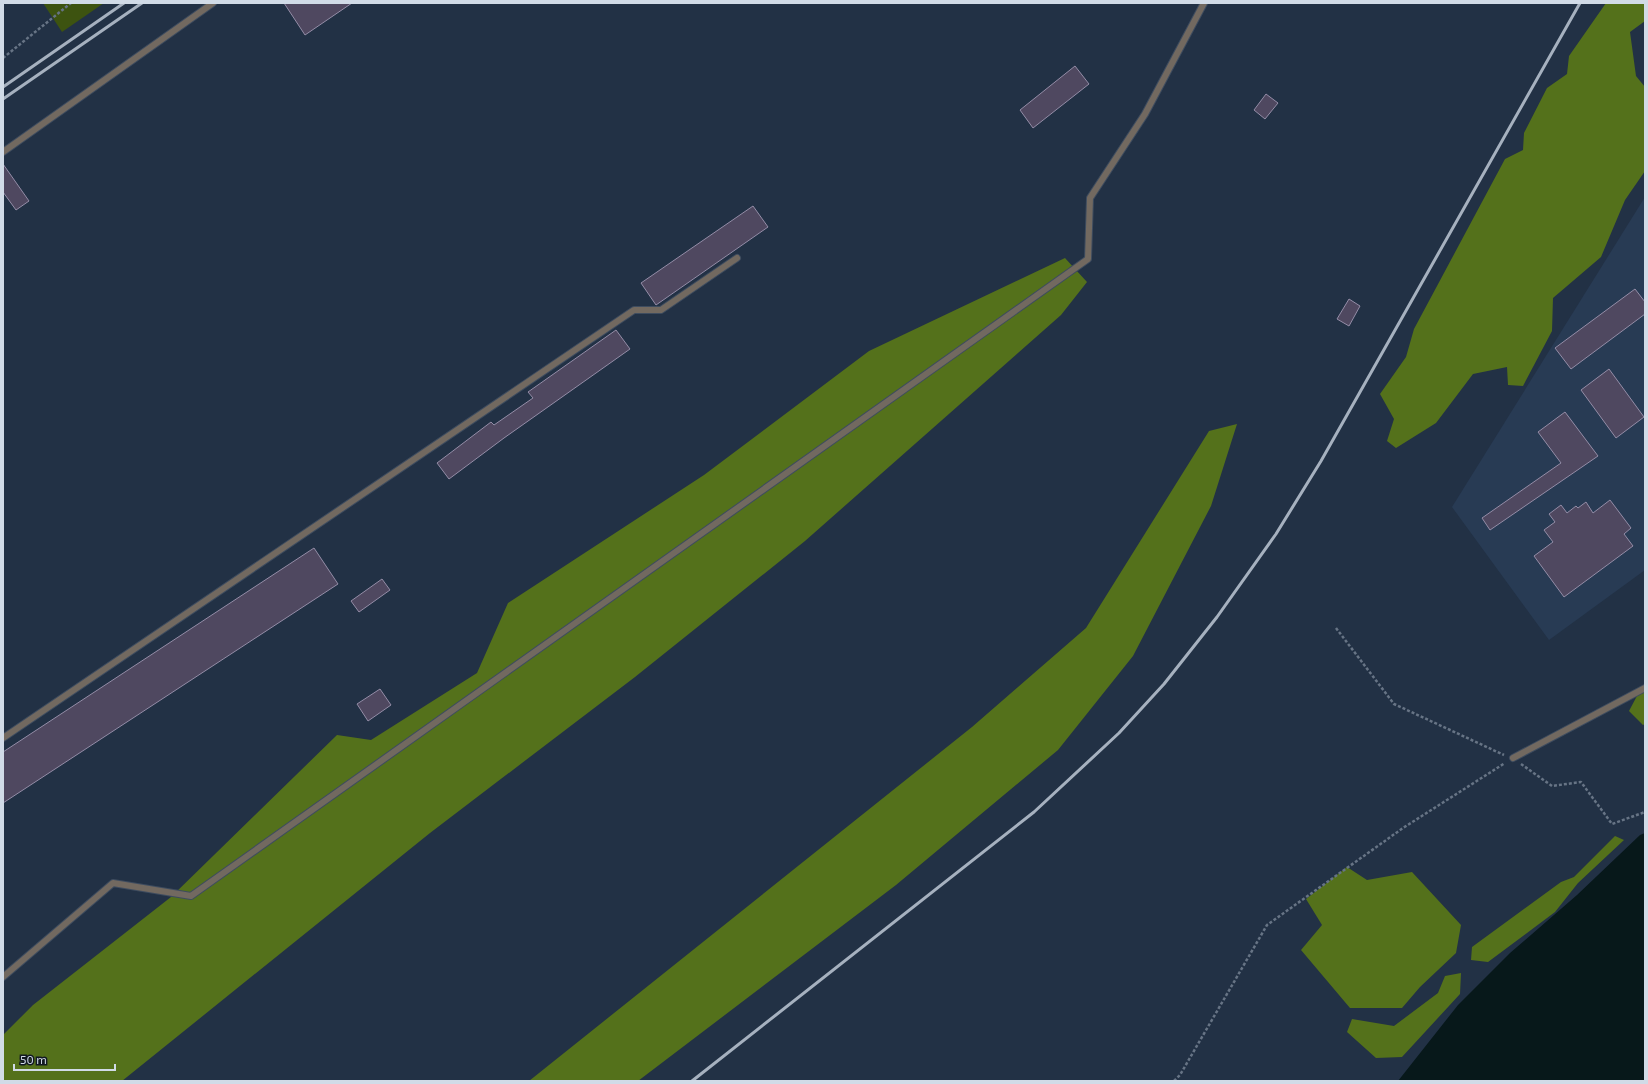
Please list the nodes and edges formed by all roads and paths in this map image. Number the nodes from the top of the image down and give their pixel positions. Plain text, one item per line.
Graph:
1 (214, 3) edge
2 (1204, 3) edge
3 (70, 4) edge
4 (3, 58) edge
5 (3, 152) edge
6 (737, 258) dead end
7 (1336, 628) dead end
8 (1645, 688) edge
9 (3, 738) edge
10 (1513, 758) junction
11 (1645, 812) edge
12 (3, 977) edge
13 (1174, 1081) edge

1 - 5 lane
2 - 12 lane
3 - 4 path
6 - 9 lane
7 - 10 path
8 - 10 lane
10 - 11 path
10 - 13 path

